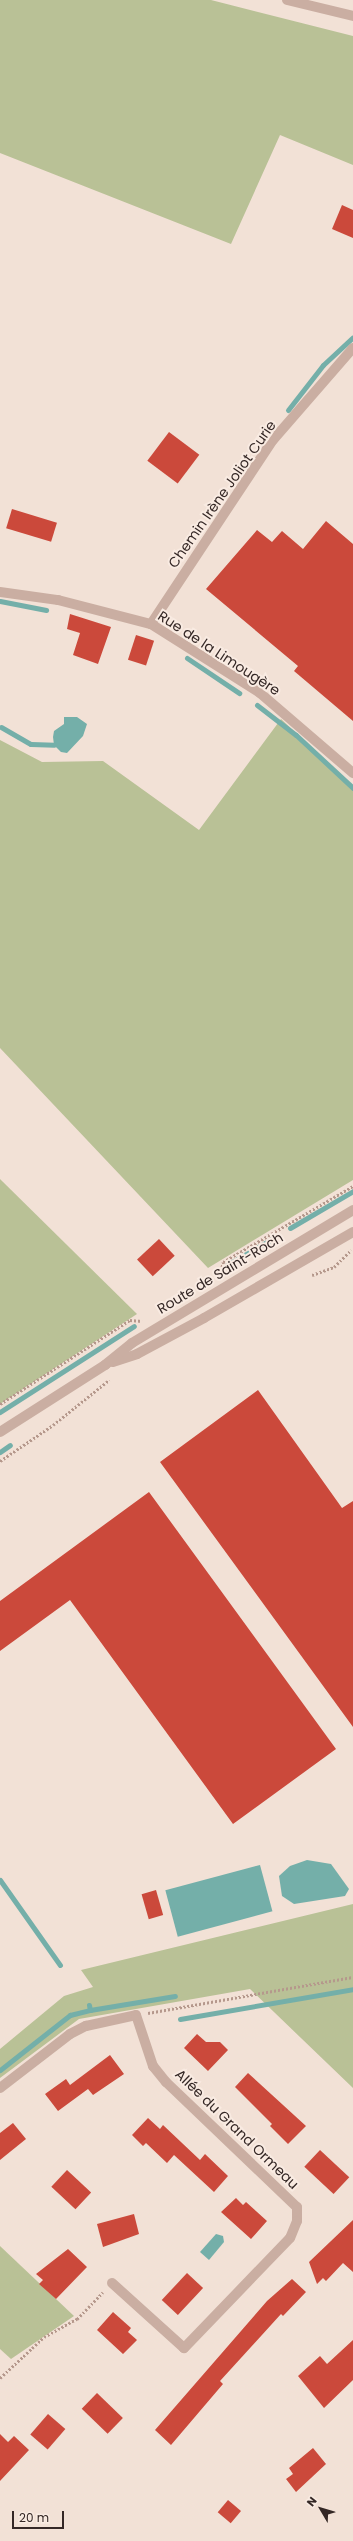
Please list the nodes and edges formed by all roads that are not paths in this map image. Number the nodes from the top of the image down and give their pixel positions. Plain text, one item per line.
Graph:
1 (287, 0) edge
2 (353, 16) edge
3 (353, 348) edge
4 (0, 592) edge
5 (150, 624) junction
6 (353, 773) edge
7 (353, 1210) edge
8 (353, 1232) edge
9 (106, 1365) junction
10 (0, 1432) edge
11 (0, 2088) edge
12 (112, 2283) road end

1 - 2 street
3 - 5 street, Chemin Irène Joliot Curie
4 - 5 street, Rue de la Limougère
5 - 6 street, Rue de la Limougère
7 - 9 street, Route de Saint-Roch
8 - 9 street, Route de Saint-Roch
9 - 10 street, Route de Saint-Roch
11 - 12 street, Allée du Grand Ormeau

